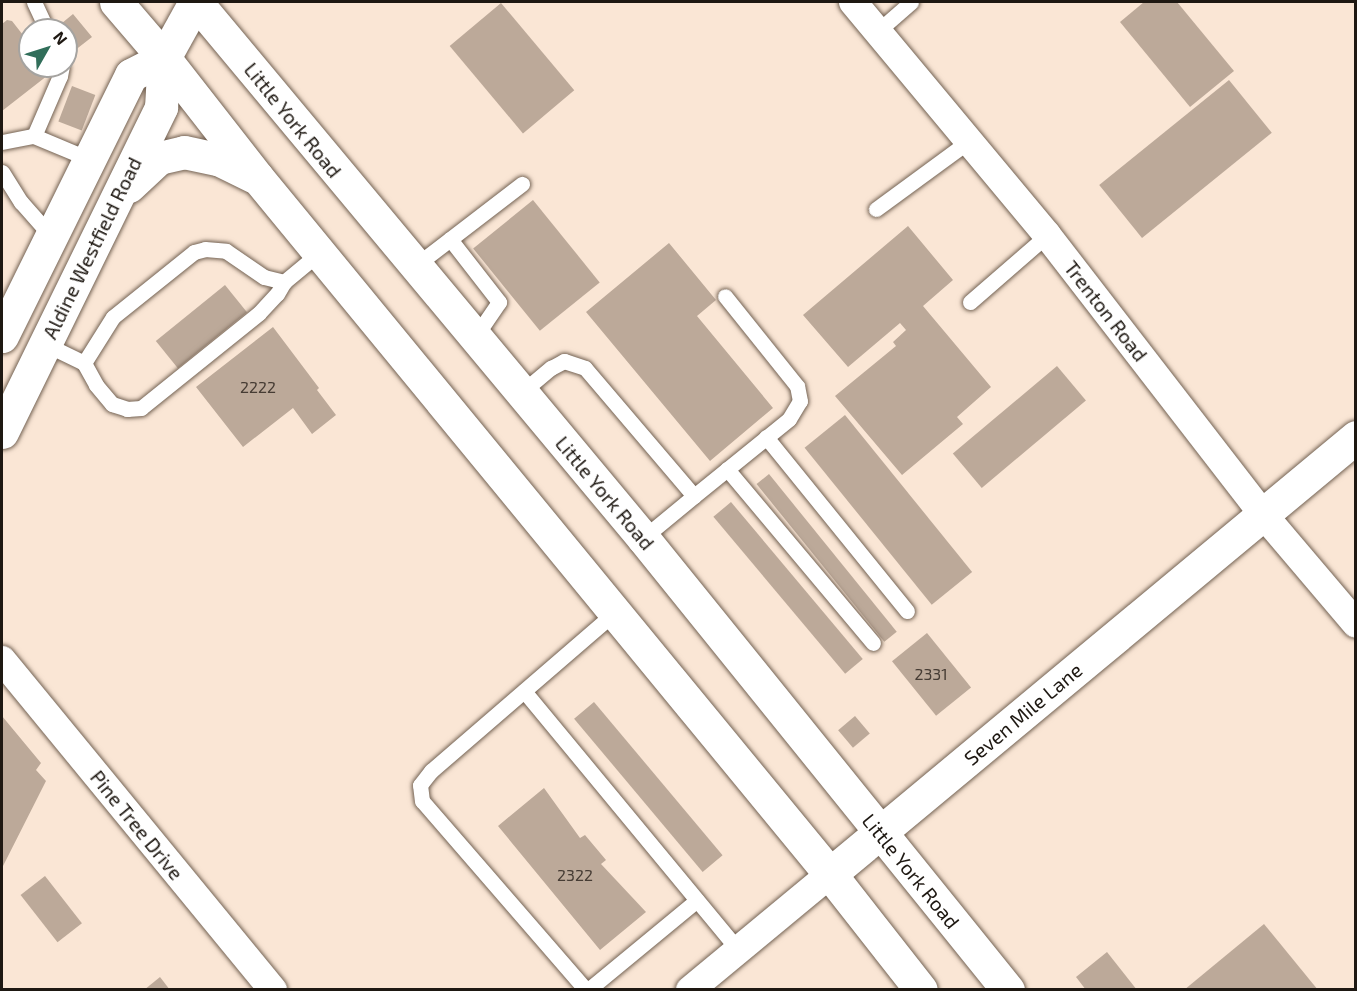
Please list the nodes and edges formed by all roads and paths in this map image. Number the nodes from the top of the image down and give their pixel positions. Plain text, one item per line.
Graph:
1 (33, 2) edge
2 (116, 2) edge
3 (196, 2) edge
4 (854, 2) edge
5 (911, 2) edge
6 (41, 18) edge
7 (878, 31) junction
8 (164, 58) junction
9 (57, 78) edge
10 (34, 136) junction
11 (969, 141) junction
12 (2, 142) edge
13 (89, 159) junction
14 (2, 172) edge
15 (257, 177) junction
16 (522, 184) dead end
17 (116, 197) junction
18 (876, 209) dead end
19 (1047, 235) junction
20 (51, 236) junction
21 (450, 239) junction
22 (319, 253) junction
23 (415, 266) junction
24 (284, 282) junction
25 (725, 296) dead end
26 (970, 302) dead end
27 (2, 336) edge
28 (475, 337) junction
29 (45, 344) junction
30 (84, 363) junction
31 (522, 392) junction
32 (2, 432) edge
33 (766, 437) junction
34 (1356, 437) edge
35 (727, 469) junction
36 (694, 496) junction
37 (1262, 513) junction
38 (644, 538) junction
39 (907, 611) dead end
40 (615, 612) junction
41 (1356, 624) edge
42 (873, 643) dead end
43 (2, 660) edge
44 (524, 691) junction
45 (880, 833) junction
46 (830, 874) junction
47 (697, 900) junction
48 (738, 950) junction
49 (273, 990) edge
50 (587, 990) edge
51 (690, 990) edge
52 (921, 990) edge
53 (1008, 990) edge

1 - 6 lane
2 - 8 main road
3 - 8 main road, Aldine Westfield Road
3 - 23 main road, Little York Road
4 - 7 street, Trenton Road
5 - 7 lane
7 - 11 street, Trenton Road
8 - 13 main road
8 - 15 main road
8 - 17 main road, Aldine Westfield Road
9 - 10 lane
10 - 12 lane
10 - 13 lane
11 - 18 lane
11 - 19 street, Trenton Road
13 - 20 main road
14 - 20 lane
15 - 17 main road
15 - 22 main road
16 - 21 lane
17 - 29 main road, Aldine Westfield Road
19 - 26 lane
19 - 37 street, Trenton Road
20 - 27 main road
21 - 23 lane
21 - 28 lane
22 - 24 lane
22 - 40 main road
23 - 28 main road, Little York Road
24 - 30 lane
24 - 30 lane
25 - 33 lane
28 - 31 main road, Little York Road
29 - 30 lane
29 - 32 main road, Aldine Westfield Road
31 - 36 lane
31 - 38 main road, Little York Road
33 - 35 lane
33 - 39 lane
34 - 37 main road, Seven Mile Lane
35 - 36 lane
35 - 42 lane
36 - 38 lane
37 - 41 street, Trenton Road
37 - 45 main road, Seven Mile Lane
38 - 45 main road, Little York Road
40 - 44 lane
40 - 46 main road
43 - 49 street, Pine Tree Drive
44 - 47 lane
44 - 50 lane
45 - 46 main road, Seven Mile Lane
45 - 53 main road, Little York Road
46 - 48 street, Seven Mile Lane
46 - 52 main road
47 - 48 lane
47 - 50 lane
48 - 51 street, Seven Mile Lane

